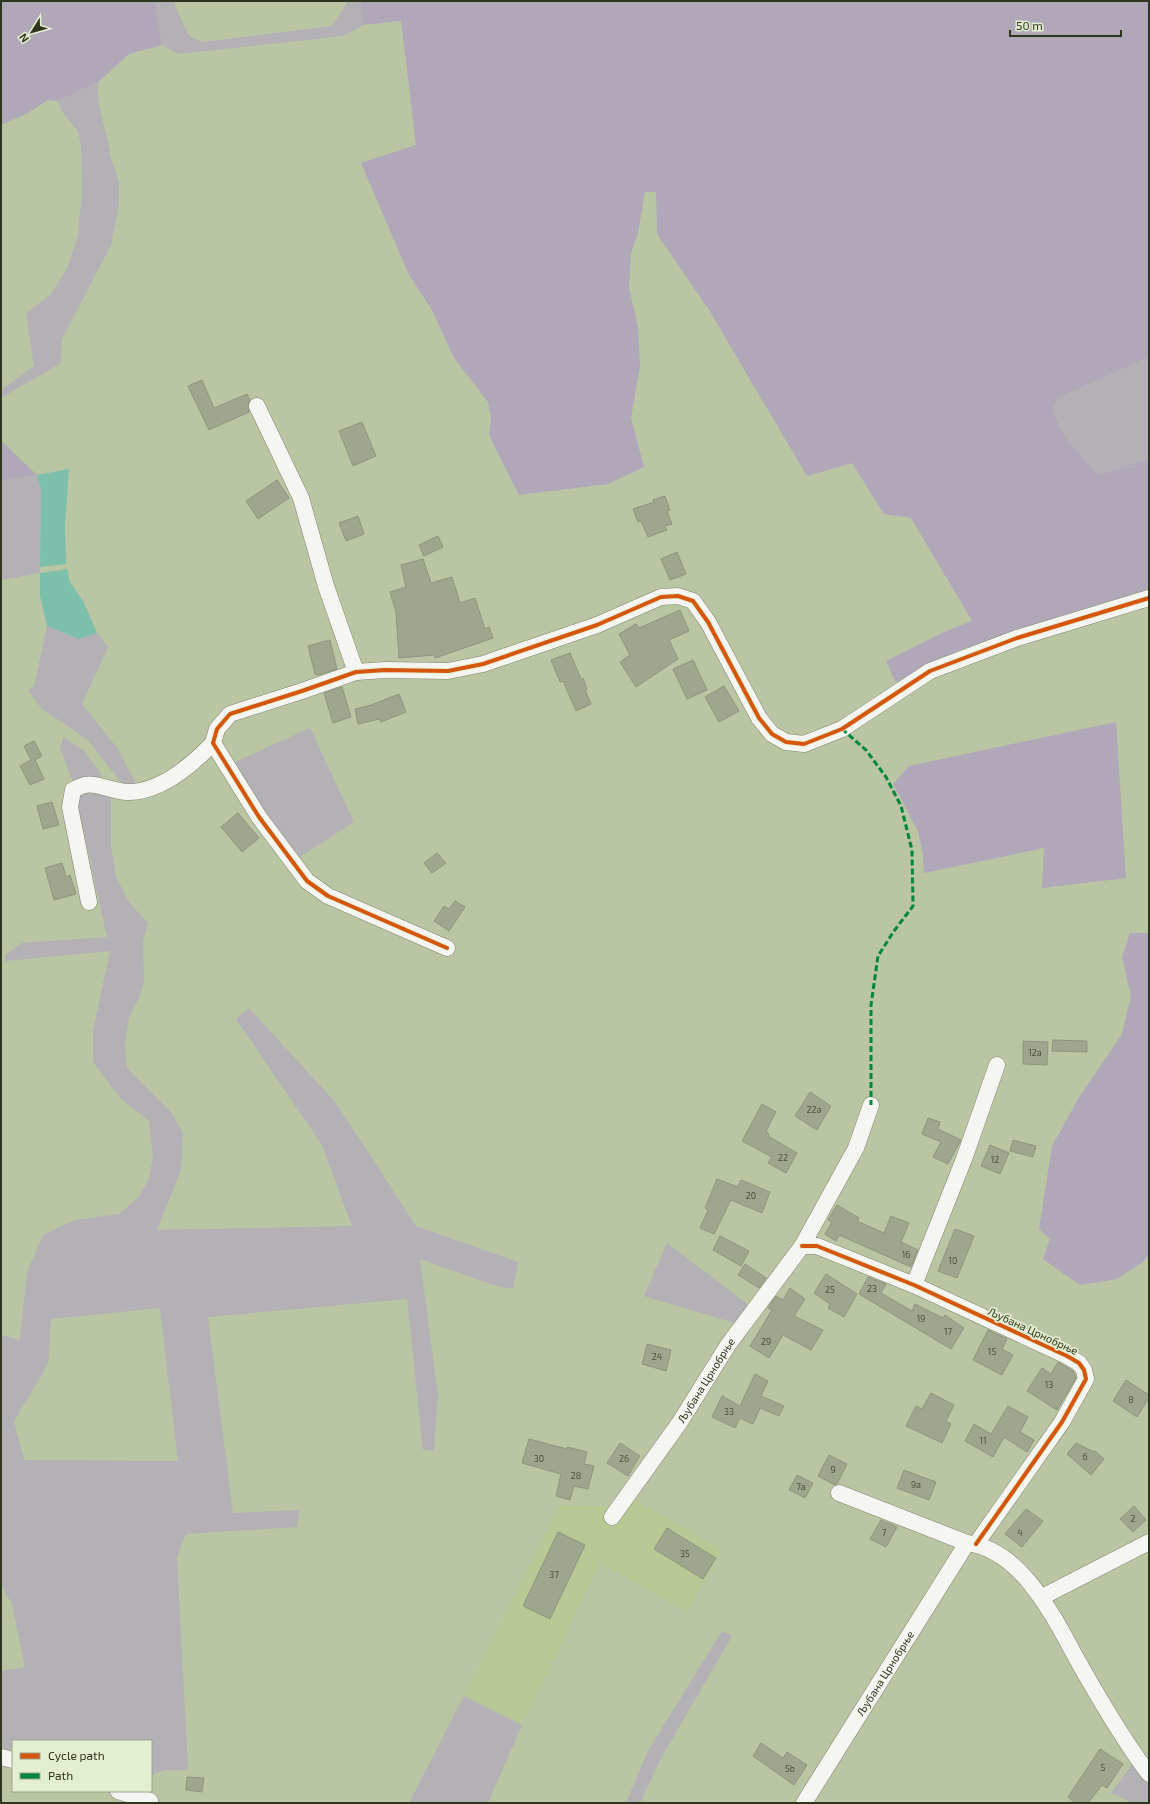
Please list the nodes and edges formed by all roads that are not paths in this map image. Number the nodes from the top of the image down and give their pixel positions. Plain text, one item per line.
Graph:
1 (257, 406) dead end
2 (1149, 598) edge
3 (356, 672) junction
4 (213, 743) junction
5 (89, 902) dead end
6 (447, 948) dead end
7 (997, 1065) dead end
8 (871, 1105) dead end
9 (802, 1246) junction
10 (914, 1285) junction
11 (839, 1493) dead end
12 (612, 1517) dead end
13 (1149, 1542) edge
14 (972, 1544) junction
15 (1042, 1597) junction
16 (1, 1757) edge
17 (12, 1760) edge
18 (1149, 1774) edge
19 (121, 1792) edge
20 (150, 1801) dead end
21 (804, 1803) edge

1 - 3 street
2 - 3 street
3 - 4 street
4 - 5 street
4 - 6 street
7 - 10 street
8 - 9 street, Љубана Црнобрње
9 - 10 street, Љубана Црнобрње
9 - 12 street, Љубана Црнобрње
10 - 14 street, Љубана Црнобрње
11 - 14 street
13 - 15 street
14 - 15 street
14 - 21 street, Љубана Црнобрње
15 - 18 street
16 - 17 street
19 - 20 street

